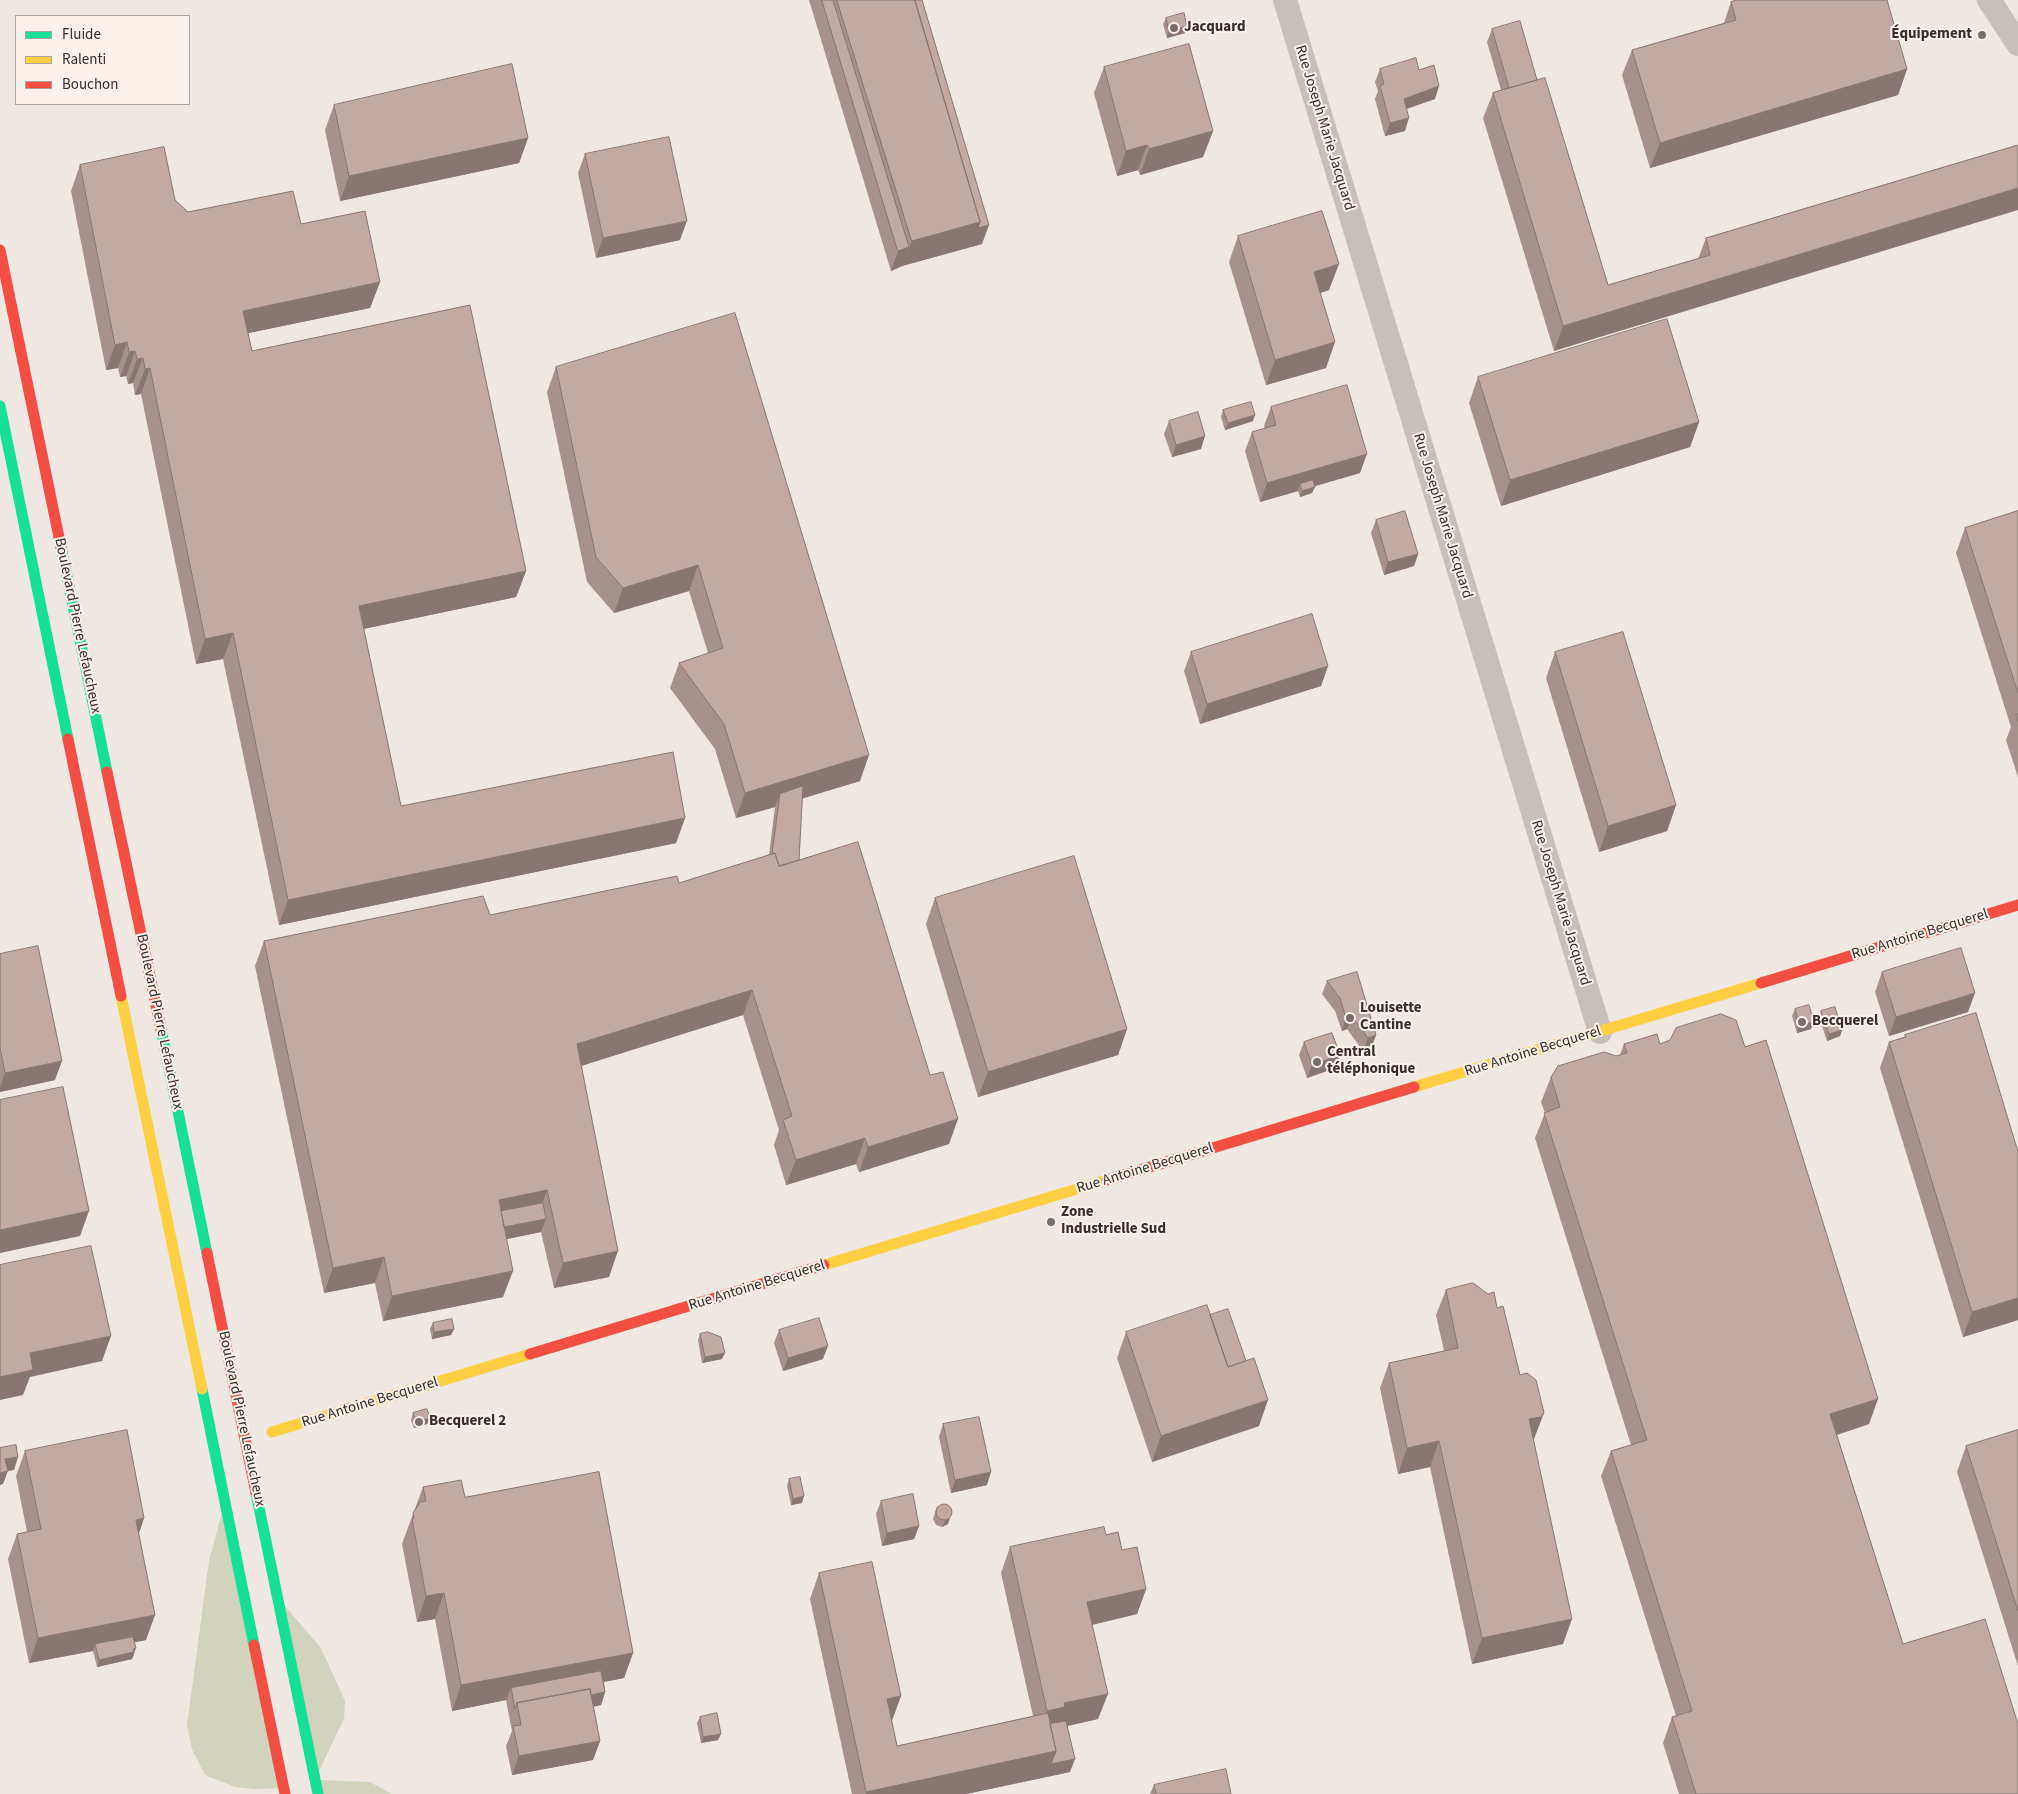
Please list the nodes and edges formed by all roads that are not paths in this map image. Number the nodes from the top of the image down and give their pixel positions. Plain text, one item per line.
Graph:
1 (1285, 0) edge
2 (1990, 0) edge
3 (2018, 44) edge
4 (0, 250) edge
5 (0, 406) edge
6 (2018, 905) edge
7 (1600, 1032) junction
8 (272, 1432) dead end
9 (287, 1789) edge
10 (318, 1794) edge

1 - 7 street, Rue Joseph Marie Jacquard
2 - 3 street
4 - 10 main road, Boulevard Pierre Lefaucheux
5 - 9 main road, Boulevard Pierre Lefaucheux
6 - 7 main road, Rue Antoine Becquerel
7 - 8 main road, Rue Antoine Becquerel

